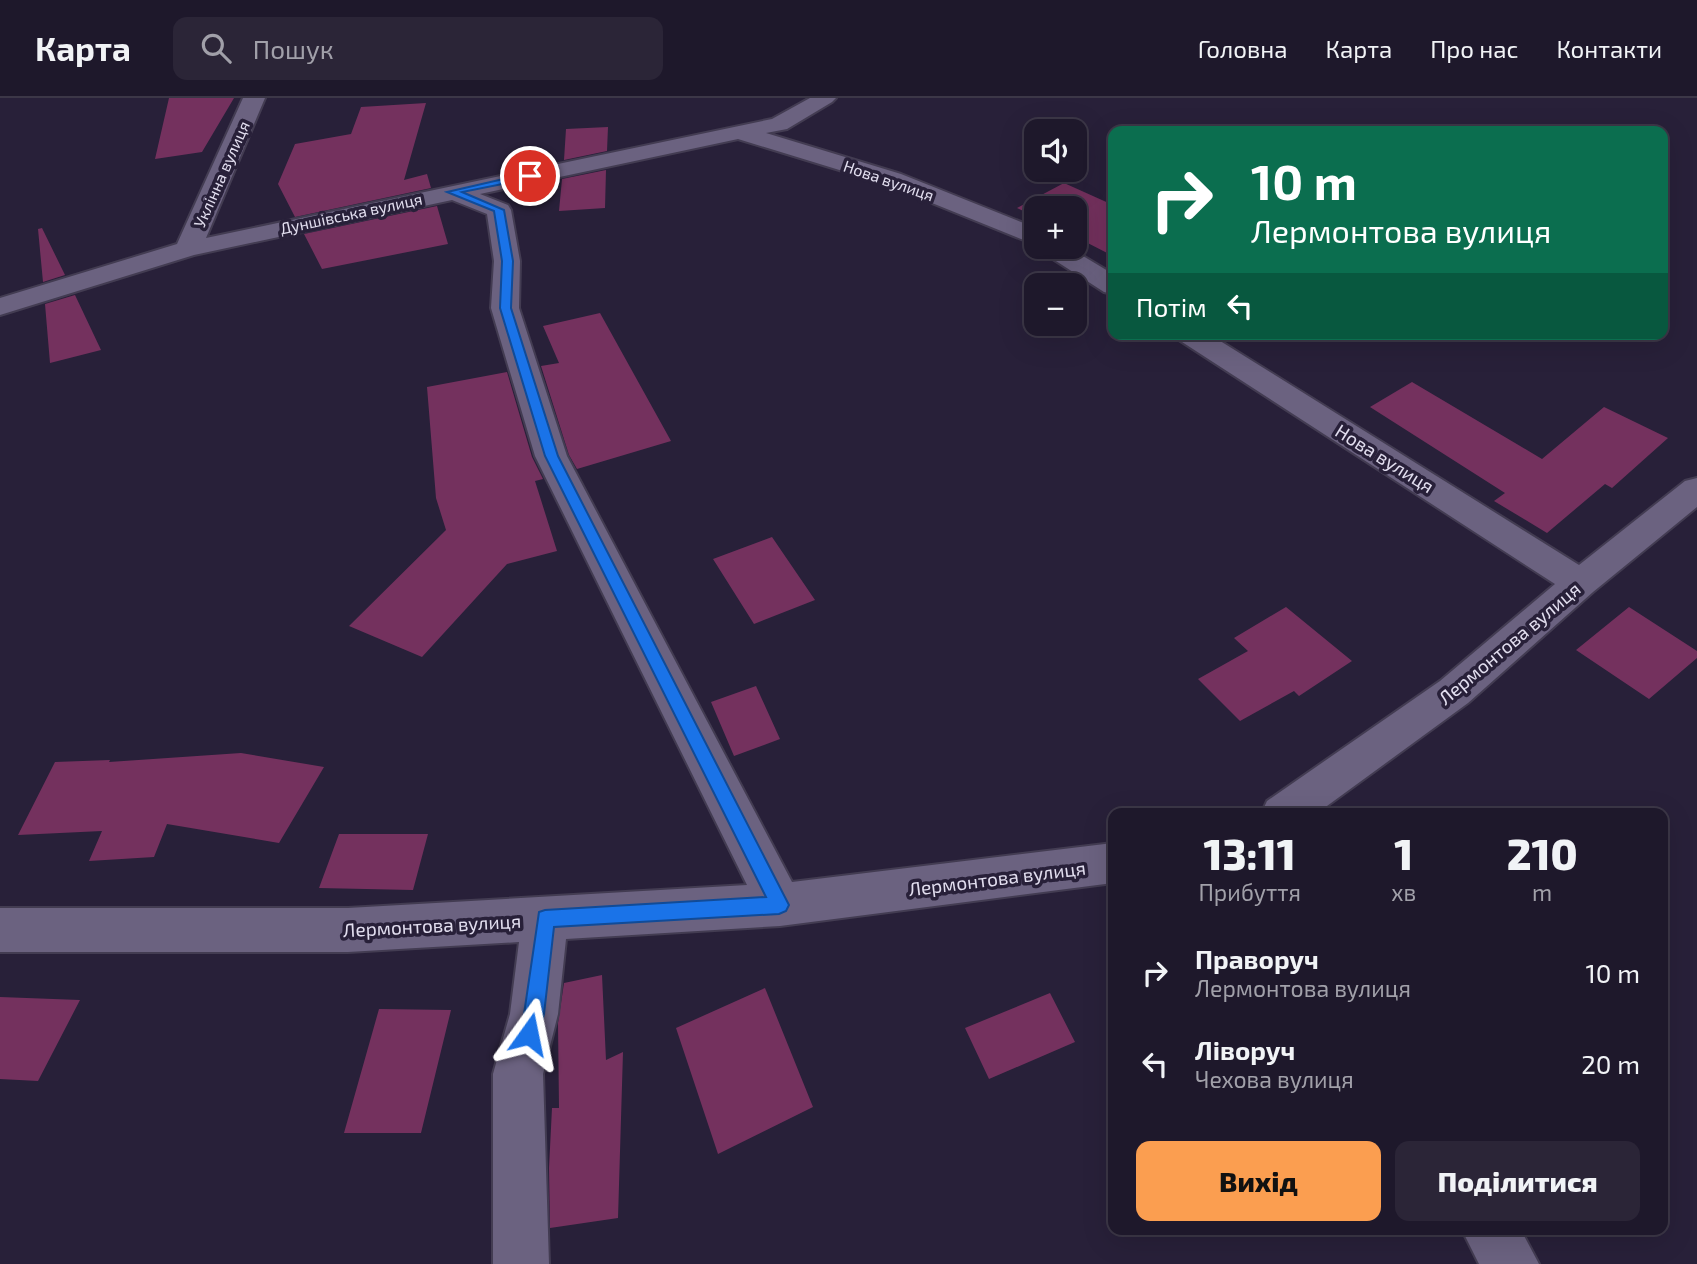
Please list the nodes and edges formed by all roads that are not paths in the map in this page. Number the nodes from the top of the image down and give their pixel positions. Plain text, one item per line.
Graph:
1 (254, 98) edge
2 (825, 98) edge
3 (739, 132) junction
4 (452, 192) junction
5 (1024, 232) edge
6 (188, 249) junction
7 (1070, 259) edge
8 (1108, 283) edge
9 (0, 307) edge
10 (1198, 340) edge
11 (1697, 489) edge
12 (1580, 583) junction
13 (1290, 808) edge
14 (1108, 864) edge
15 (779, 905) junction
16 (545, 919) junction
17 (0, 930) edge
18 (1492, 1235) edge
19 (521, 1264) edge
20 (1511, 1264) edge

1 - 6 street, Уклінна вулиця
2 - 3 street, Дуншівська вулиця
3 - 4 street, Дуншівська вулиця
3 - 5 street, Нова вулиця
4 - 6 street, Дуншівська вулиця
4 - 15 street
6 - 9 street, Дуншівська вулиця
7 - 8 street
10 - 12 street, Нова вулиця
11 - 12 street, Лермонтова вулиця
12 - 13 street, Лермонтова вулиця
14 - 15 street, Лермонтова вулиця
15 - 16 street, Лермонтова вулиця
16 - 17 street, Лермонтова вулиця
16 - 19 street
18 - 20 street

